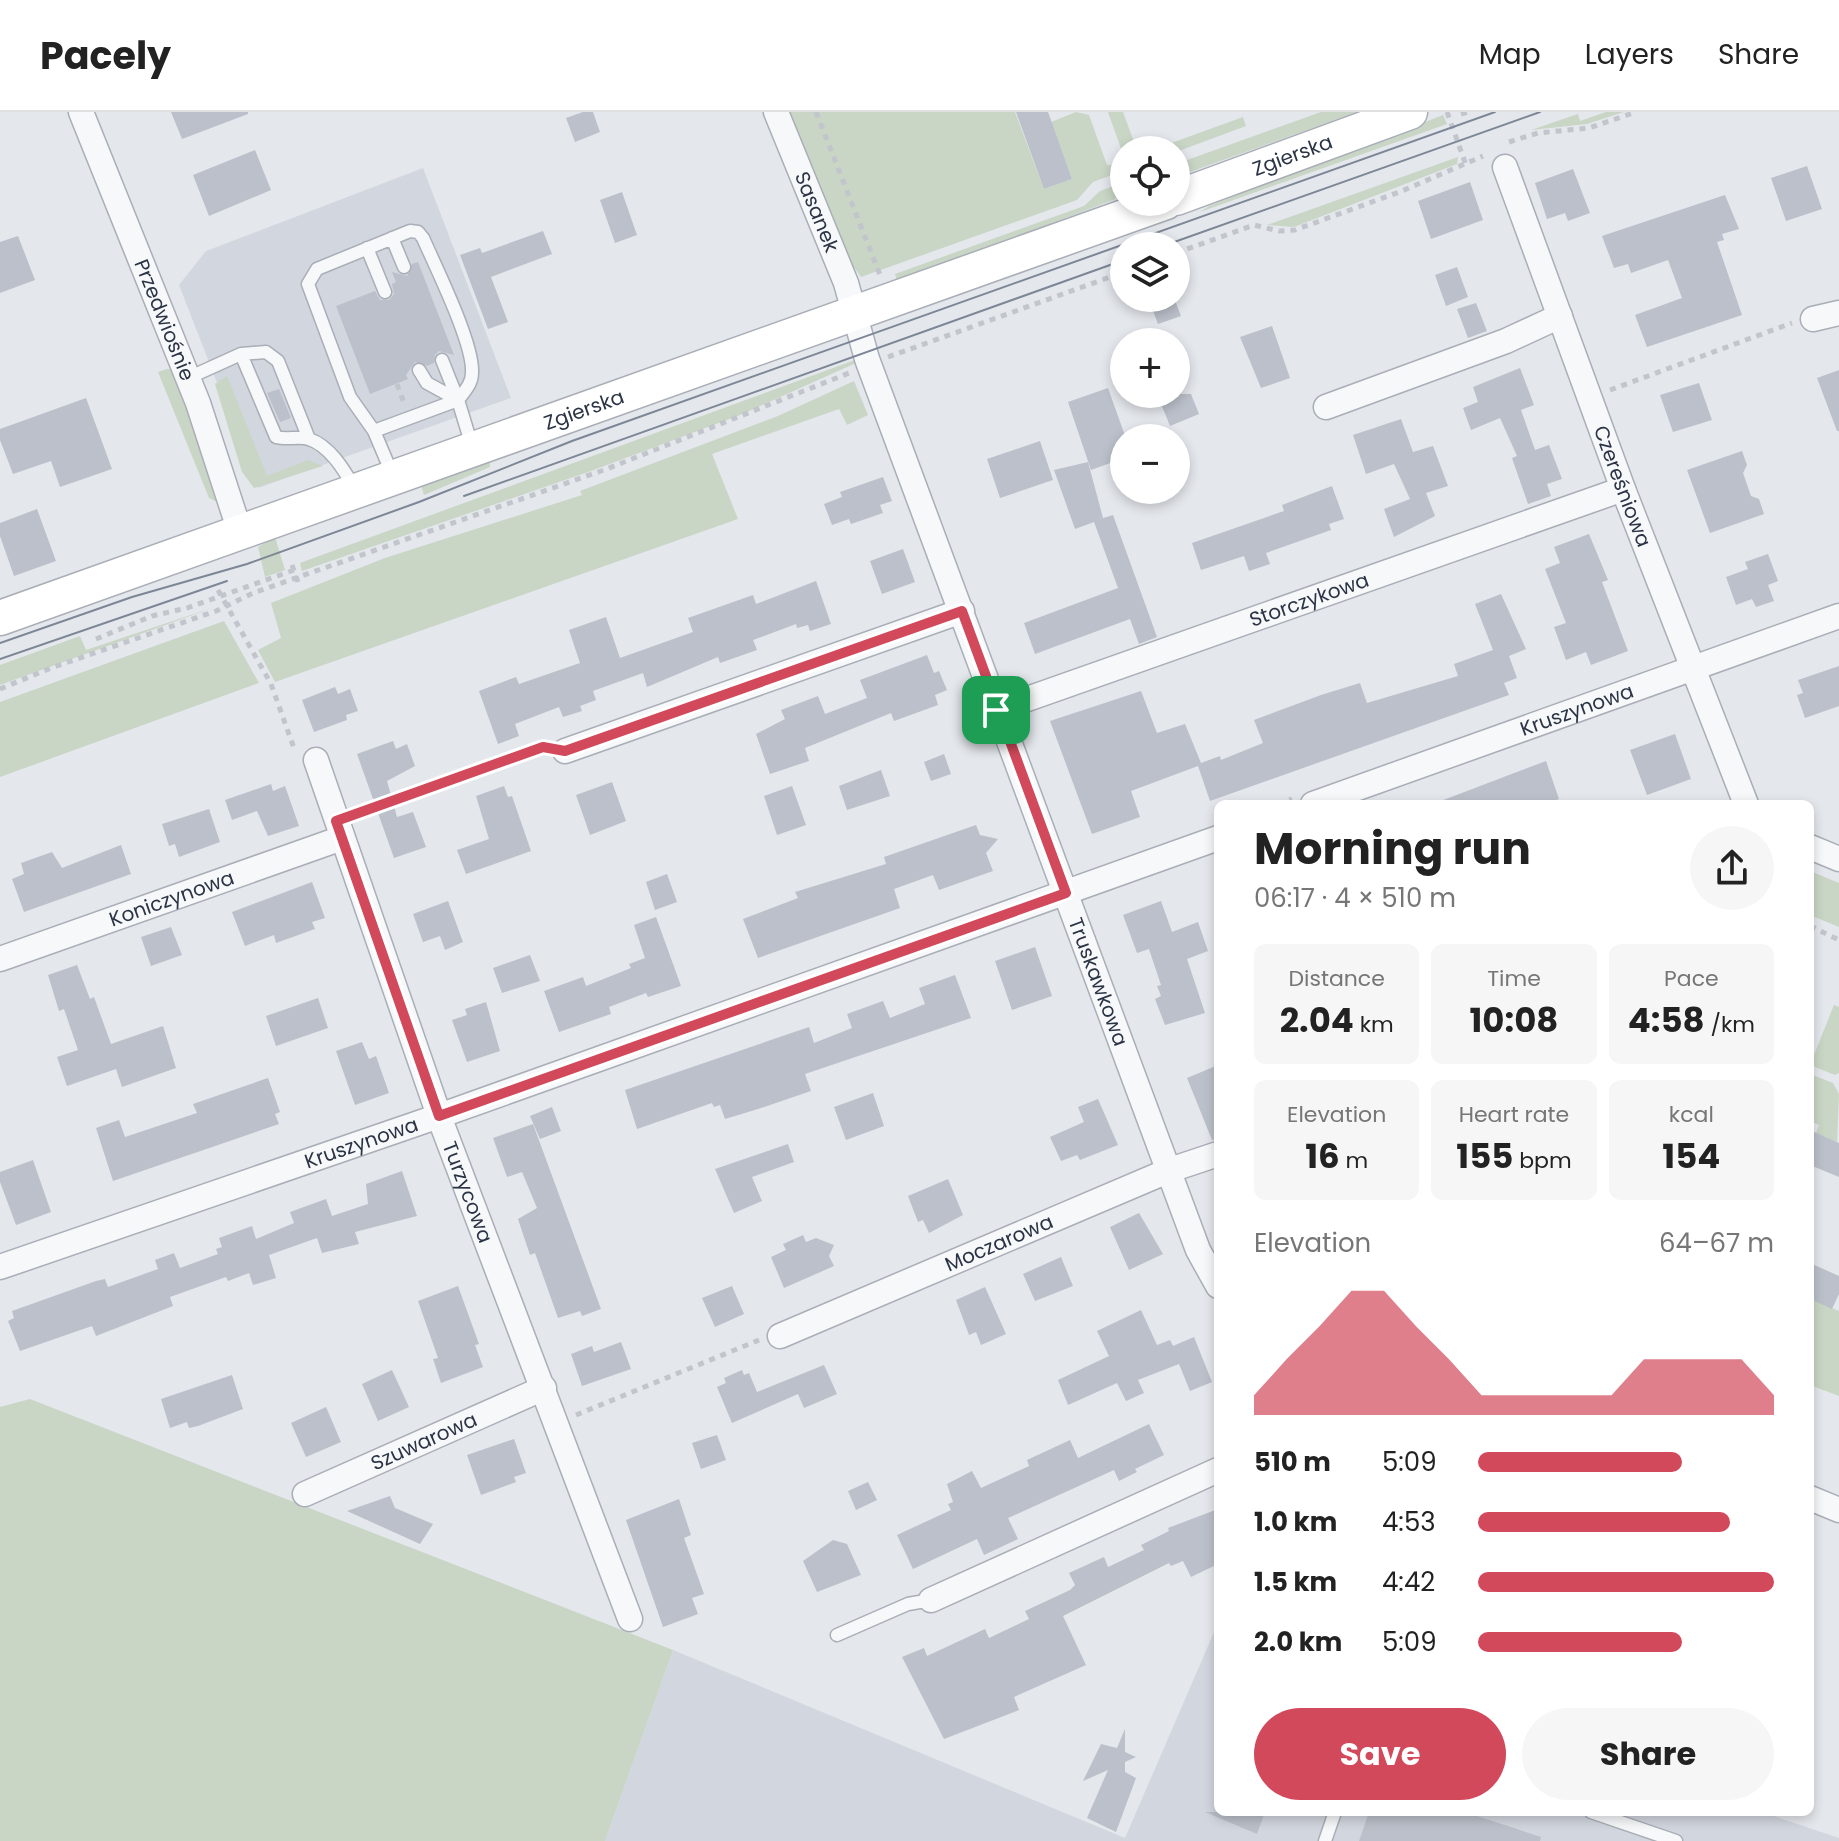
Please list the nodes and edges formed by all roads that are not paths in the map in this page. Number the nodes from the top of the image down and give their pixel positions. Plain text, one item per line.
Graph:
1 (81, 112) edge
2 (776, 112) edge
3 (1410, 112) edge
4 (1498, 155) road end
5 (1190, 193) edge
6 (1127, 216) edge
7 (392, 238) junction
8 (367, 248) junction
9 (404, 267) dead end
10 (385, 292) dead end
11 (1839, 313) edge
12 (855, 314) junction
13 (1560, 316) junction
14 (1813, 319) road end
15 (241, 354) junction
16 (442, 360) dead end
17 (419, 370) dead end
18 (188, 378) junction
19 (458, 400) junction
20 (1326, 407) dead end
21 (374, 431) junction
22 (309, 439) junction
23 (473, 449) junction
24 (394, 477) junction
25 (1623, 489) junction
26 (356, 490) junction
27 (240, 532) junction
28 (962, 611) junction
29 (1839, 616) edge
30 (0, 618) edge
31 (1690, 668) junction
32 (996, 710) junction
33 (565, 751) road end
34 (316, 760) road end
35 (1324, 800) edge
36 (1744, 800) edge
37 (339, 829) junction
38 (1214, 839) edge
39 (1814, 849) edge
40 (1839, 859) edge
41 (1066, 893) junction
42 (0, 959) edge
43 (439, 1116) junction
44 (1214, 1155) edge
45 (1170, 1170) junction
46 (0, 1267) edge
47 (1214, 1279) edge
48 (780, 1336) road end
49 (544, 1388) junction
50 (1214, 1472) edge
51 (305, 1494) dead end
52 (1814, 1500) edge
53 (1839, 1510) edge
54 (931, 1600) joint
55 (630, 1619) dead end
56 (837, 1635) dead end
57 (1334, 1816) edge
58 (1603, 1816) edge
59 (1325, 1841) edge
60 (1676, 1841) edge

1 - 18 street, Przedwiośnie
2 - 12 street, Sasanek
3 - 5 main road, Zgierska
4 - 13 street, Czereśniowa
6 - 12 main road, Zgierska
7 - 8 lane
7 - 9 lane
7 - 19 lane
8 - 10 lane
8 - 21 lane
11 - 14 street
12 - 23 main road, Zgierska
12 - 28 street, Truskawkowa
13 - 20 street
13 - 25 street, Czereśniowa
15 - 18 lane
15 - 22 lane
15 - 22 lane
16 - 19 lane
17 - 19 lane
18 - 27 street, Przedwiośnie
19 - 21 lane
19 - 23 lane
21 - 24 lane
22 - 26 lane
23 - 24 main road, Zgierska
24 - 26 main road, Zgierska
25 - 31 street, Czereśniowa
25 - 32 street, Storczykowa
26 - 27 main road, Zgierska
27 - 30 main road, Zgierska
28 - 32 street, Truskawkowa
28 - 33 street
29 - 31 street, Kruszynowa
31 - 35 street, Kruszynowa
31 - 36 street, Czereśniowa
32 - 41 street, Truskawkowa
34 - 37 street, Turzycowa
37 - 42 street, Koniczynowa
37 - 43 street, Turzycowa
38 - 41 street, Kruszynowa
39 - 40 street
41 - 43 street, Kruszynowa
41 - 45 street, Truskawkowa
43 - 46 street, Kruszynowa
43 - 49 street, Turzycowa
44 - 45 street, Moczarowa
45 - 47 street, Truskawkowa
45 - 48 street, Moczarowa
49 - 51 street, Szuwarowa
49 - 55 street, Turzycowa
50 - 54 street
52 - 53 street
54 - 56 lane
57 - 59 lane
58 - 60 lane

